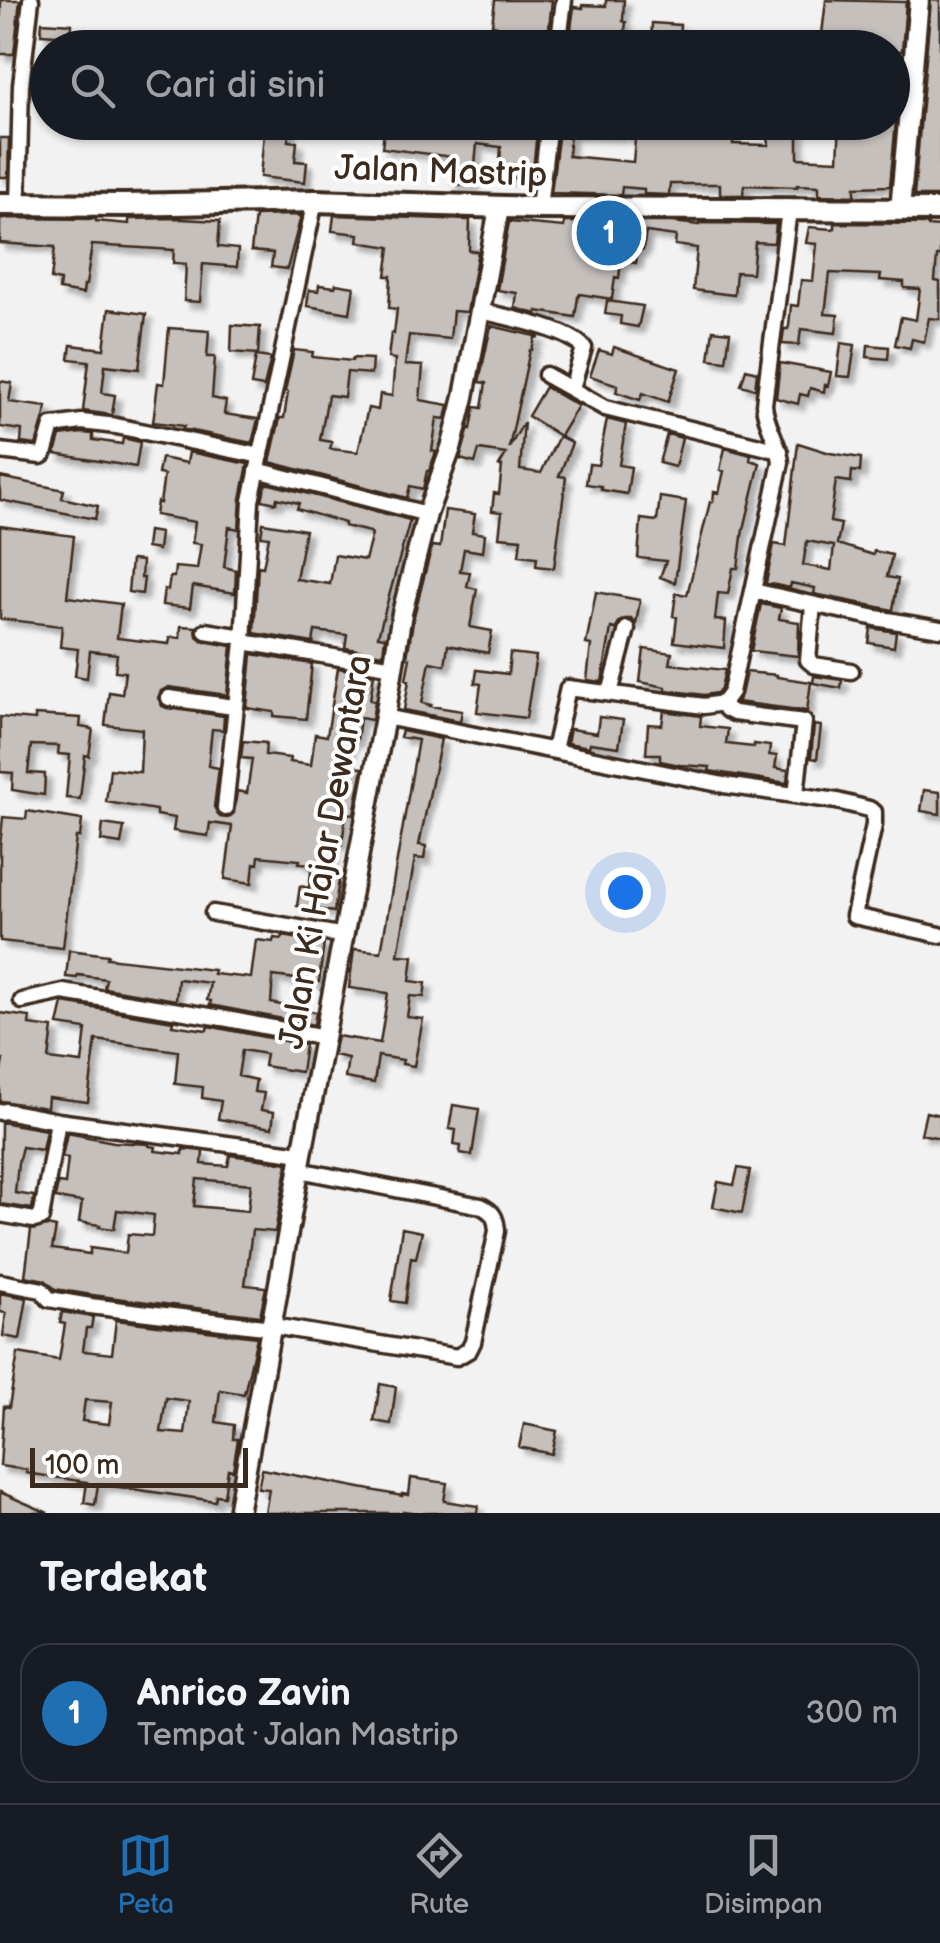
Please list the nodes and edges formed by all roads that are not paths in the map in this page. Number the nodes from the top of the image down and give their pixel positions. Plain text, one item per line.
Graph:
1 (31, 0) edge
2 (564, 0) edge
3 (919, 0) edge
4 (560, 30) edge
5 (910, 99) edge
6 (547, 140) edge
7 (906, 140) edge
8 (315, 201) junction
9 (9, 205) edge
10 (499, 208) junction
11 (539, 208) junction
12 (789, 210) junction
13 (900, 210) junction
14 (940, 210) edge
15 (480, 310) junction
16 (546, 375) dead end
17 (572, 388) junction
18 (780, 450) junction
19 (0, 451) edge
20 (259, 463) junction
21 (427, 514) junction
22 (754, 591) junction
23 (812, 604) junction
24 (627, 629) dead end
25 (940, 629) edge
26 (206, 630) dead end
27 (243, 640) junction
28 (394, 667) junction
29 (851, 671) dead end
30 (610, 694) junction
31 (170, 698) dead end
32 (723, 704) junction
33 (234, 707) junction
34 (385, 718) junction
35 (554, 750) junction
36 (796, 795) junction
37 (224, 808) dead end
38 (213, 913) dead end
39 (940, 935) edge
40 (345, 936) junction
41 (22, 1001) dead end
42 (325, 1038) junction
43 (0, 1112) edge
44 (58, 1121) junction
45 (300, 1162) junction
46 (0, 1214) edge
47 (0, 1282) edge
48 (272, 1327) junction
49 (238, 1513) edge

1 - 9 street
2 - 4 street
3 - 5 street
6 - 11 street
7 - 13 street
8 - 9 main road, Jalan Mastrip
8 - 10 main road, Jalan Mastrip
8 - 20 street
10 - 11 main road, Jalan Mastrip
10 - 15 street, Jalan Ki Hajar Dewantara
11 - 12 main road, Jalan Mastrip
12 - 13 main road, Jalan Mastrip
12 - 18 street
13 - 14 main road, Jalan Mastrip
15 - 17 street
15 - 21 street, Jalan Ki Hajar Dewantara
16 - 17 street
17 - 18 street
18 - 22 street
19 - 20 street
20 - 21 street
20 - 27 street
21 - 28 street, Jalan Ki Hajar Dewantara
22 - 23 street
22 - 32 street
23 - 25 street
23 - 29 street
24 - 30 street
26 - 27 street
27 - 28 street
27 - 33 street
28 - 34 street, Jalan Ki Hajar Dewantara
30 - 32 street
30 - 35 street
31 - 33 street
32 - 36 street
33 - 37 street
34 - 35 street
34 - 40 street, Jalan Ki Hajar Dewantara
35 - 36 street
36 - 39 street
38 - 40 street
40 - 42 street, Jalan Ki Hajar Dewantara
41 - 42 street
42 - 45 street, Jalan Ki Hajar Dewantara
43 - 44 street
44 - 45 street
44 - 46 street
45 - 48 street, Jalan Ki Hajar Dewantara
45 - 48 street
47 - 48 street
48 - 49 street, Jalan Ki Hajar Dewantara

